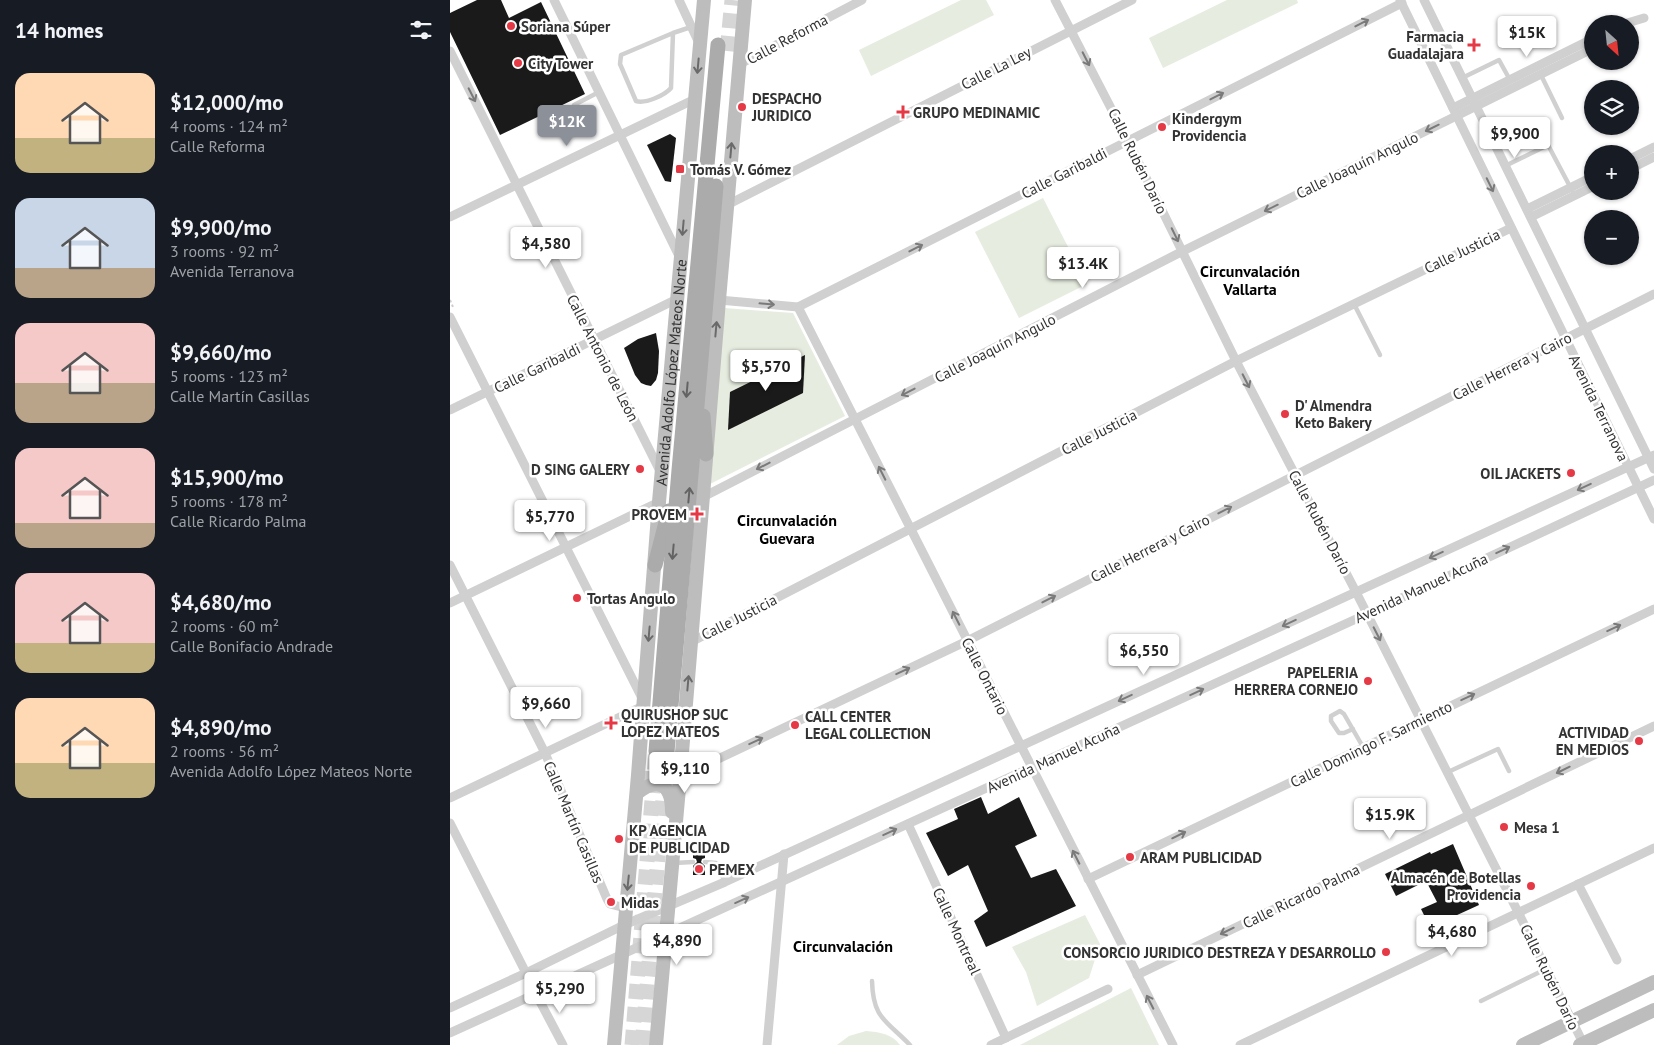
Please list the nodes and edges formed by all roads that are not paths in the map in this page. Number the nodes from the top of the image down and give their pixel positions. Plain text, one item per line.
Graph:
1 (554, 0) edge
2 (679, 0) edge
3 (704, 0) edge
4 (745, 0) edge
5 (862, 0) edge
6 (1055, 0) edge
7 (1132, 0) edge
8 (1424, 0) edge
9 (1401, 2) edge
10 (692, 27) junction
11 (1072, 30) junction
12 (673, 33) junction
13 (700, 44) junction
14 (1584, 44) edge
15 (450, 51) edge
16 (1584, 52) edge
17 (738, 65) junction
18 (1538, 71) junction
19 (1462, 78) junction
20 (1512, 84) junction
21 (599, 92) junction
22 (694, 99) junction
23 (1474, 102) junction
24 (574, 104) dead end
25 (1455, 112) junction
26 (1562, 118) dead end
27 (620, 135) junction
28 (1128, 141) junction
29 (1654, 147) edge
30 (1639, 154) edge
31 (1654, 158) edge
32 (1639, 165) edge
33 (1505, 166) junction
34 (1584, 183) edge
35 (517, 185) junction
36 (1584, 189) edge
37 (1573, 192) junction
38 (727, 204) junction
39 (1529, 213) junction
40 (450, 217) edge
41 (1511, 228) junction
42 (1183, 252) junction
43 (681, 260) junction
44 (1654, 294) edge
45 (677, 299) junction
46 (719, 300) junction
47 (1354, 304) junction
48 (798, 307) junction
49 (450, 316) edge
50 (1585, 329) junction
51 (1565, 339) junction
52 (594, 340) junction
53 (1380, 355) dead end
54 (1236, 361) junction
55 (700, 375) junction
56 (488, 392) junction
57 (450, 410) edge
58 (855, 419) junction
59 (706, 454) junction
60 (1651, 457) edge
61 (1628, 467) junction
62 (1654, 469) edge
63 (679, 470) junction
64 (1295, 475) junction
65 (662, 476) junction
66 (1654, 480) edge
67 (1638, 487) junction
68 (703, 497) junction
69 (659, 502) junction
70 (1654, 519) edge
71 (910, 529) junction
72 (566, 547) junction
73 (450, 565) edge
74 (655, 565) junction
75 (1356, 592) junction
76 (465, 595) junction
77 (450, 602) edge
78 (1654, 609) edge
79 (1367, 614) junction
80 (967, 641) junction
81 (691, 642) junction
82 (643, 703) junction
83 (1421, 719) junction
84 (1654, 726) edge
85 (1353, 729) junction
86 (1020, 746) junction
87 (1363, 747) junction
88 (545, 753) junction
89 (1031, 768) junction
90 (1509, 771) dead end
91 (1448, 772) junction
92 (638, 775) junction
93 (680, 777) junction
94 (637, 793) junction
95 (450, 798) edge
96 (1469, 815) junction
97 (450, 823) edge
98 (908, 824) junction
99 (675, 830) junction
100 (1654, 848) edge
101 (784, 854) junction
102 (693, 862) dead end
103 (705, 862) dead end
104 (672, 863) junction
105 (1088, 879) junction
106 (783, 881) junction
107 (725, 882) junction
108 (1578, 884) junction
109 (668, 906) junction
110 (626, 908) junction
111 (1518, 912) junction
112 (624, 925) junction
113 (666, 934) junction
114 (622, 955) junction
115 (1617, 960) dead end
116 (1546, 969) junction
117 (526, 973) junction
118 (1137, 975) junction
119 (872, 981) dead end
120 (1654, 982) edge
121 (1108, 989) dead end
122 (536, 994) junction
123 (1481, 1001) dead end
124 (450, 1008) edge
125 (1654, 1010) edge
126 (1572, 1021) junction
127 (616, 1029) junction
128 (450, 1033) edge
129 (1007, 1041) edge
130 (563, 1045) edge
131 (614, 1045) edge
132 (620, 1045) edge
133 (656, 1045) edge
134 (767, 1045) edge
135 (910, 1045) edge
136 (991, 1045) edge
137 (1172, 1045) edge
138 (1240, 1045) edge
139 (1523, 1045) edge
140 (1582, 1045) edge

1 - 21 street
2 - 10 street
3 - 13 main road, Avenida Adolfo López Mateos Norte
4 - 17 main road
5 - 17 street, Calle Reforma
6 - 11 street, Calle Rubén Darío
7 - 11 street, Calle La Ley
8 - 19 street, Avenida Terranova
9 - 25 street, Avenida Terranova
28 -> 9 street, Calle Garibaldi
10 - 12 lane
10 - 13 street
11 -> 28 street, Calle Rubén Darío
11 - 38 street, Calle La Ley
12 - 12 lane
13 -> 22 main road, Avenida Adolfo López Mateos Norte
14 - 18 street
15 -> 35 street, Calle Antonio de León
16 - 18 street
38 -> 17 main road
18 - 20 street, Calle Joaquín Angulo
18 - 26 lane
19 - 20 lane
19 - 23 street, Avenida Terranova
20 - 23 street, Calle Joaquín Angulo
21 - 24 lane
21 - 27 street
22 - 27 street
22 -> 43 main road, Avenida Adolfo López Mateos Norte
23 - 25 street, Calle Joaquín Angulo
23 - 33 street, Avenida Terranova
25 -> 41 street, Avenida Terranova
25 -> 42 street, Calle Joaquín Angulo
27 - 35 street
27 - 43 street
28 -> 42 street, Calle Rubén Darío
48 -> 28 street, Calle Garibaldi
29 - 30 street
31 - 32 street
33 - 37 lane
33 - 39 street, Avenida Terranova
34 - 37 street
35 - 40 street
35 - 52 street, Calle Antonio de León
36 - 37 street
37 - 39 street
38 - 46 main road
39 - 50 street, Avenida Terranova
41 - 47 street, Calle Justicia
41 - 51 street, Avenida Terranova
42 - 54 street, Calle Rubén Darío
42 -> 58 street, Calle Joaquín Angulo
43 - 45 main road, Avenida Adolfo López Mateos Norte
44 - 50 street, Calle Herrera y Cairo
45 - 52 street, Calle Garibaldi
45 - 65 main road, Avenida Adolfo López Mateos Norte
46 -> 48 street
59 -> 46 main road
47 - 53 lane
47 - 54 street, Calle Justicia
48 - 58 street, Calle Ontario
49 - 56 street
50 - 51 street, Calle Herrera y Cairo
50 - 60 street, Avenida Terranova
51 - 61 street, Avenida Terranova
51 - 64 street, Calle Herrera y Cairo
52 - 56 street, Calle Garibaldi
52 - 65 street, Calle Antonio de León
54 -> 64 street, Calle Rubén Darío
54 - 71 street, Calle Justicia
55 - 59 main road
63 -> 55 main road, Avenida Adolfo López Mateos Norte
55 -> 63 main road, Avenida Adolfo López Mateos Norte
56 - 57 street, Calle Garibaldi
56 - 72 street
58 -> 68 street, Calle Joaquín Angulo
71 -> 58 street, Calle Ontario
59 - 68 main road
60 - 61 street, Avenida Manuel Acuña
60 - 62 street, Avenida Terranova
61 - 67 street, Avenida Terranova
61 -> 75 street, Avenida Manuel Acuña
63 - 74 main road
64 - 75 street, Calle Rubén Darío
80 -> 64 street, Calle Herrera y Cairo
65 - 69 main road, Avenida Adolfo López Mateos Norte
66 - 67 street, Avenida Manuel Acuña
67 - 70 street, Avenida Terranova
79 -> 67 street, Avenida Manuel Acuña
68 - 81 main road
69 - 72 street
69 - 74 main road, Avenida Adolfo López Mateos Norte
80 -> 71 street, Calle Ontario
71 - 81 street, Calle Justicia
72 - 76 street
72 - 82 street
73 - 76 street, Calle Martín Casillas
74 -> 82 main road, Avenida Adolfo López Mateos Norte
75 - 79 street, Calle Rubén Darío
75 -> 86 street, Avenida Manuel Acuña
76 - 77 street
76 - 88 street, Calle Martín Casillas
83 -> 78 street, Calle Domingo F. Sarmiento
79 -> 83 street, Calle Rubén Darío
89 -> 79 street, Avenida Manuel Acuña
80 - 86 street, Calle Ontario
93 -> 80 street, Calle Herrera y Cairo
93 -> 81 main road
82 - 88 street
82 - 92 main road, Avenida Adolfo López Mateos Norte
83 - 87 street, Calle Domingo F. Sarmiento
83 - 91 street, Calle Rubén Darío
84 -> 96 street, Calle Ricardo Palma
85 - 85 lane
85 - 87 lane
86 - 89 street, Calle Ontario
86 - 101 street, Avenida Manuel Acuña
105 -> 87 street, Calle Domingo F. Sarmiento
88 - 95 street
88 - 110 street, Calle Martín Casillas
89 - 98 street, Avenida Manuel Acuña
105 -> 89 street, Calle Ontario
90 - 91 lane
91 - 96 street, Calle Rubén Darío
92 - 93 street, Calle Herrera y Cairo
92 - 94 main road, Avenida Adolfo López Mateos Norte
93 - 99 main road
94 - 99 main road
94 -> 110 main road, Avenida Adolfo López Mateos Norte
96 - 111 street, Calle Rubén Darío
96 -> 118 street, Calle Ricardo Palma
97 - 117 street
106 -> 98 street, Avenida Manuel Acuña
98 - 129 street, Calle Montreal
99 - 104 main road
100 - 108 street
101 - 106 street
101 - 107 street, Avenida Manuel Acuña
102 - 104 lane
103 - 107 lane
104 - 109 main road
105 - 118 street, Calle Ontario
113 -> 106 street, Avenida Manuel Acuña
106 - 134 street
107 - 109 street, Avenida Manuel Acuña
108 - 111 street
108 - 115 street
109 - 112 street, Avenida Manuel Acuña
109 - 113 main road
110 - 112 main road, Avenida Adolfo López Mateos Norte
111 - 116 street, Calle Rubén Darío
111 - 138 street
112 - 114 main road, Avenida Adolfo López Mateos Norte
112 - 117 street, Avenida Manuel Acuña
113 - 114 street, Avenida Manuel Acuña
113 - 133 main road
114 - 122 street, Avenida Manuel Acuña
114 - 127 main road, Avenida Adolfo López Mateos Norte
116 - 123 lane
116 - 126 street, Calle Rubén Darío
117 - 124 street, Avenida Manuel Acuña
137 -> 118 street, Calle Ontario
119 - 135 lane
120 - 126 main road
121 - 129 street
122 - 128 street, Avenida Manuel Acuña
122 - 130 street
125 - 140 main road
126 - 139 main road
126 - 140 street, Calle Rubén Darío
127 - 131 main road, Avenida Adolfo López Mateos Norte
127 - 132 main road
129 - 136 street

